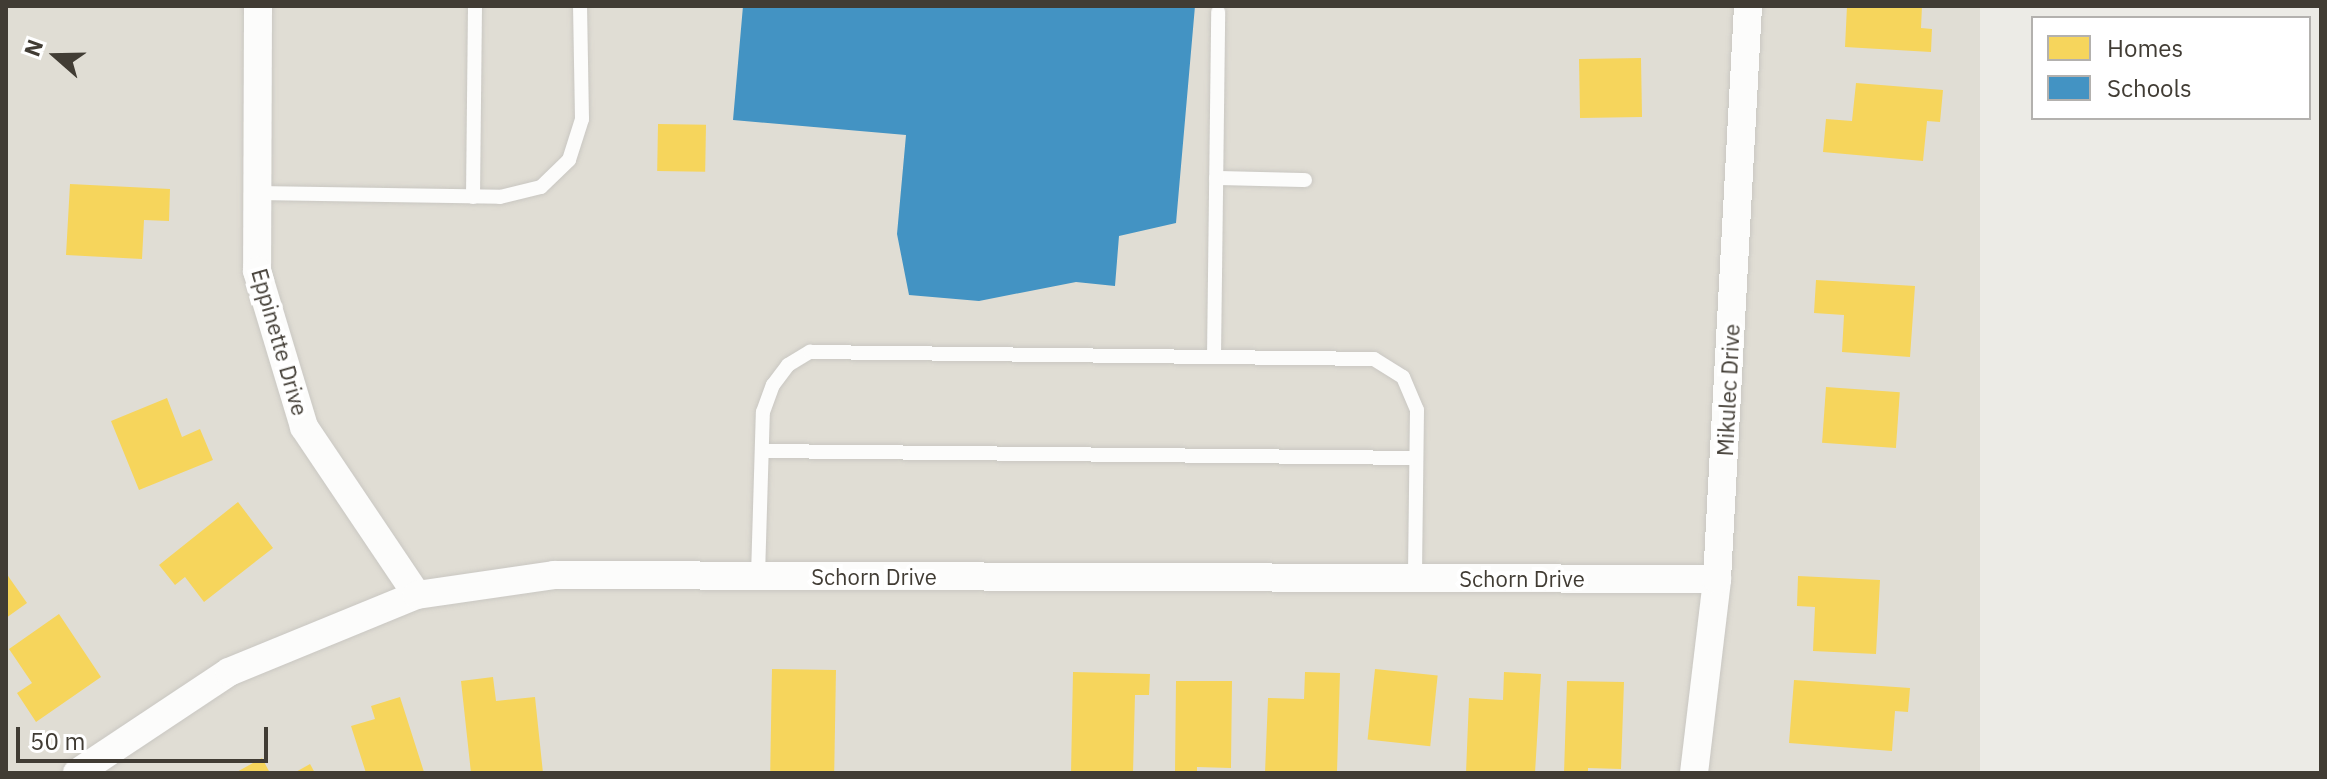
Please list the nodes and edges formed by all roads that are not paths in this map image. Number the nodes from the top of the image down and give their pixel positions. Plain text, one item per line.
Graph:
1 (258, 6) edge
2 (475, 6) edge
3 (580, 6) edge
4 (1748, 6) edge
5 (1218, 12) dead end
6 (1216, 178) junction
7 (1305, 180) dead end
8 (257, 193) junction
9 (473, 197) junction
10 (1214, 357) junction
11 (762, 451) junction
12 (1416, 458) junction
13 (758, 576) junction
14 (1415, 578) junction
15 (1717, 579) junction
16 (417, 595) junction
17 (77, 773) edge
18 (1694, 773) edge

1 - 8 street, Eppinette Drive
2 - 9 lane
3 - 9 lane
4 - 15 street, Mikulec Drive
5 - 6 lane
6 - 7 lane
6 - 10 lane
8 - 9 lane
8 - 16 street, Eppinette Drive
10 - 11 lane
10 - 12 lane
11 - 12 lane
11 - 13 lane
12 - 14 lane
13 - 14 street, Schorn Drive
13 - 16 street, Schorn Drive
14 - 15 street, Schorn Drive
15 - 18 street, Mikulec Drive
16 - 17 street, Schorn Drive

